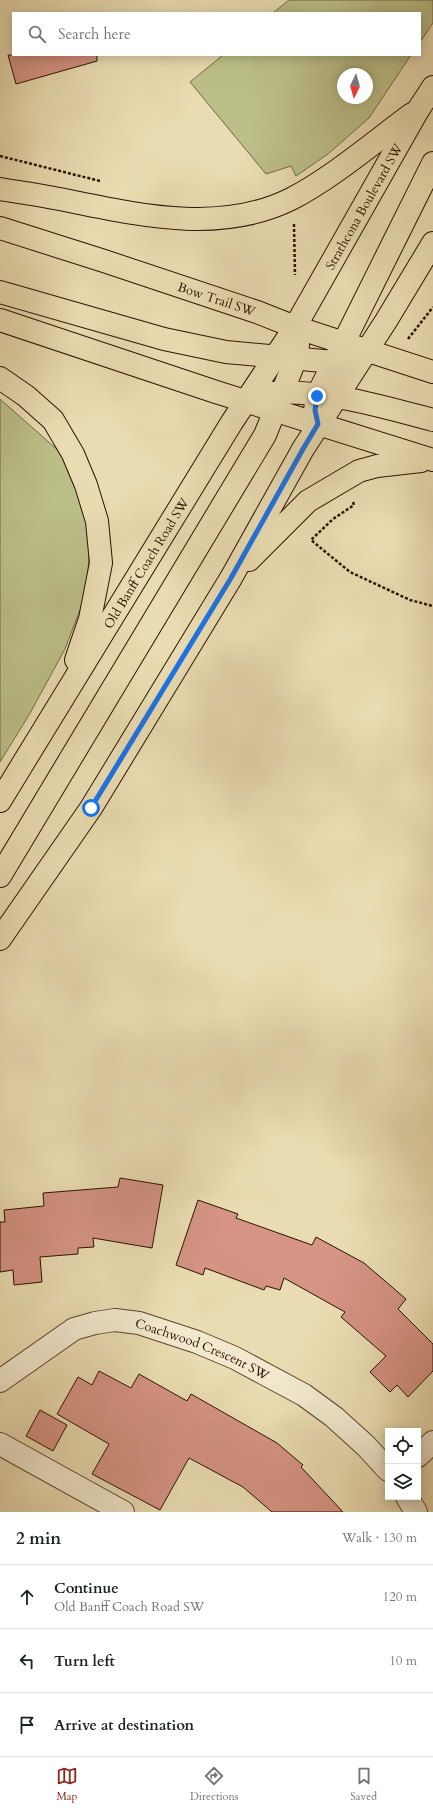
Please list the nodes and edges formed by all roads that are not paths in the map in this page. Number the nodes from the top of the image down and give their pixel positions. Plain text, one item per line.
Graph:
1 (433, 87) edge
2 (418, 110) junction
3 (433, 163) edge
4 (0, 189) edge
5 (0, 228) edge
6 (433, 243) edge
7 (0, 292) edge
8 (0, 320) edge
9 (295, 327) junction
10 (343, 342) junction
11 (368, 350) junction
12 (286, 357) junction
13 (334, 362) junction
14 (433, 372) edge
15 (0, 378) edge
16 (327, 396) junction
17 (247, 401) junction
18 (279, 401) junction
19 (433, 420) edge
20 (318, 424) junction
21 (433, 460) edge
22 (231, 578) junction
23 (62, 700) junction
24 (0, 801) edge
25 (0, 876) edge
26 (0, 940) edge
27 (0, 1381) edge
28 (433, 1442) edge
29 (0, 1444) edge
30 (421, 1453) edge
31 (385, 1467) edge
32 (409, 1500) edge
33 (123, 1512) edge
34 (416, 1512) edge

1 - 2 main road, Strathcona Boulevard SW
2 - 4 main road
2 - 9 main road, Strathcona Boulevard SW
3 - 10 main road
5 - 9 main road, Bow Trail SW
6 - 11 main road
7 - 12 main road
8 - 17 main road
9 - 10 main road, Bow Trail SW
9 - 12 main road, Old Banff Coach Road SW
10 - 11 main road, Bow Trail SW
10 - 13 main road
11 - 13 main road
11 - 14 main road, Bow Trail SW
11 - 16 main road
12 - 13 main road
12 - 17 main road, Old Banff Coach Road SW
12 - 18 main road
13 - 16 main road
15 - 23 main road
16 - 18 main road
16 - 19 main road
16 - 20 main road
17 - 18 main road
17 - 23 main road, Old Banff Coach Road SW
18 - 20 main road
18 - 25 main road
20 - 21 main road
20 - 22 main road
21 - 22 main road
22 - 26 main road
23 - 24 main road, Old Banff Coach Road SW
27 - 31 street, Coachwood Crescent SW
28 - 30 street
29 - 33 street
32 - 34 street

